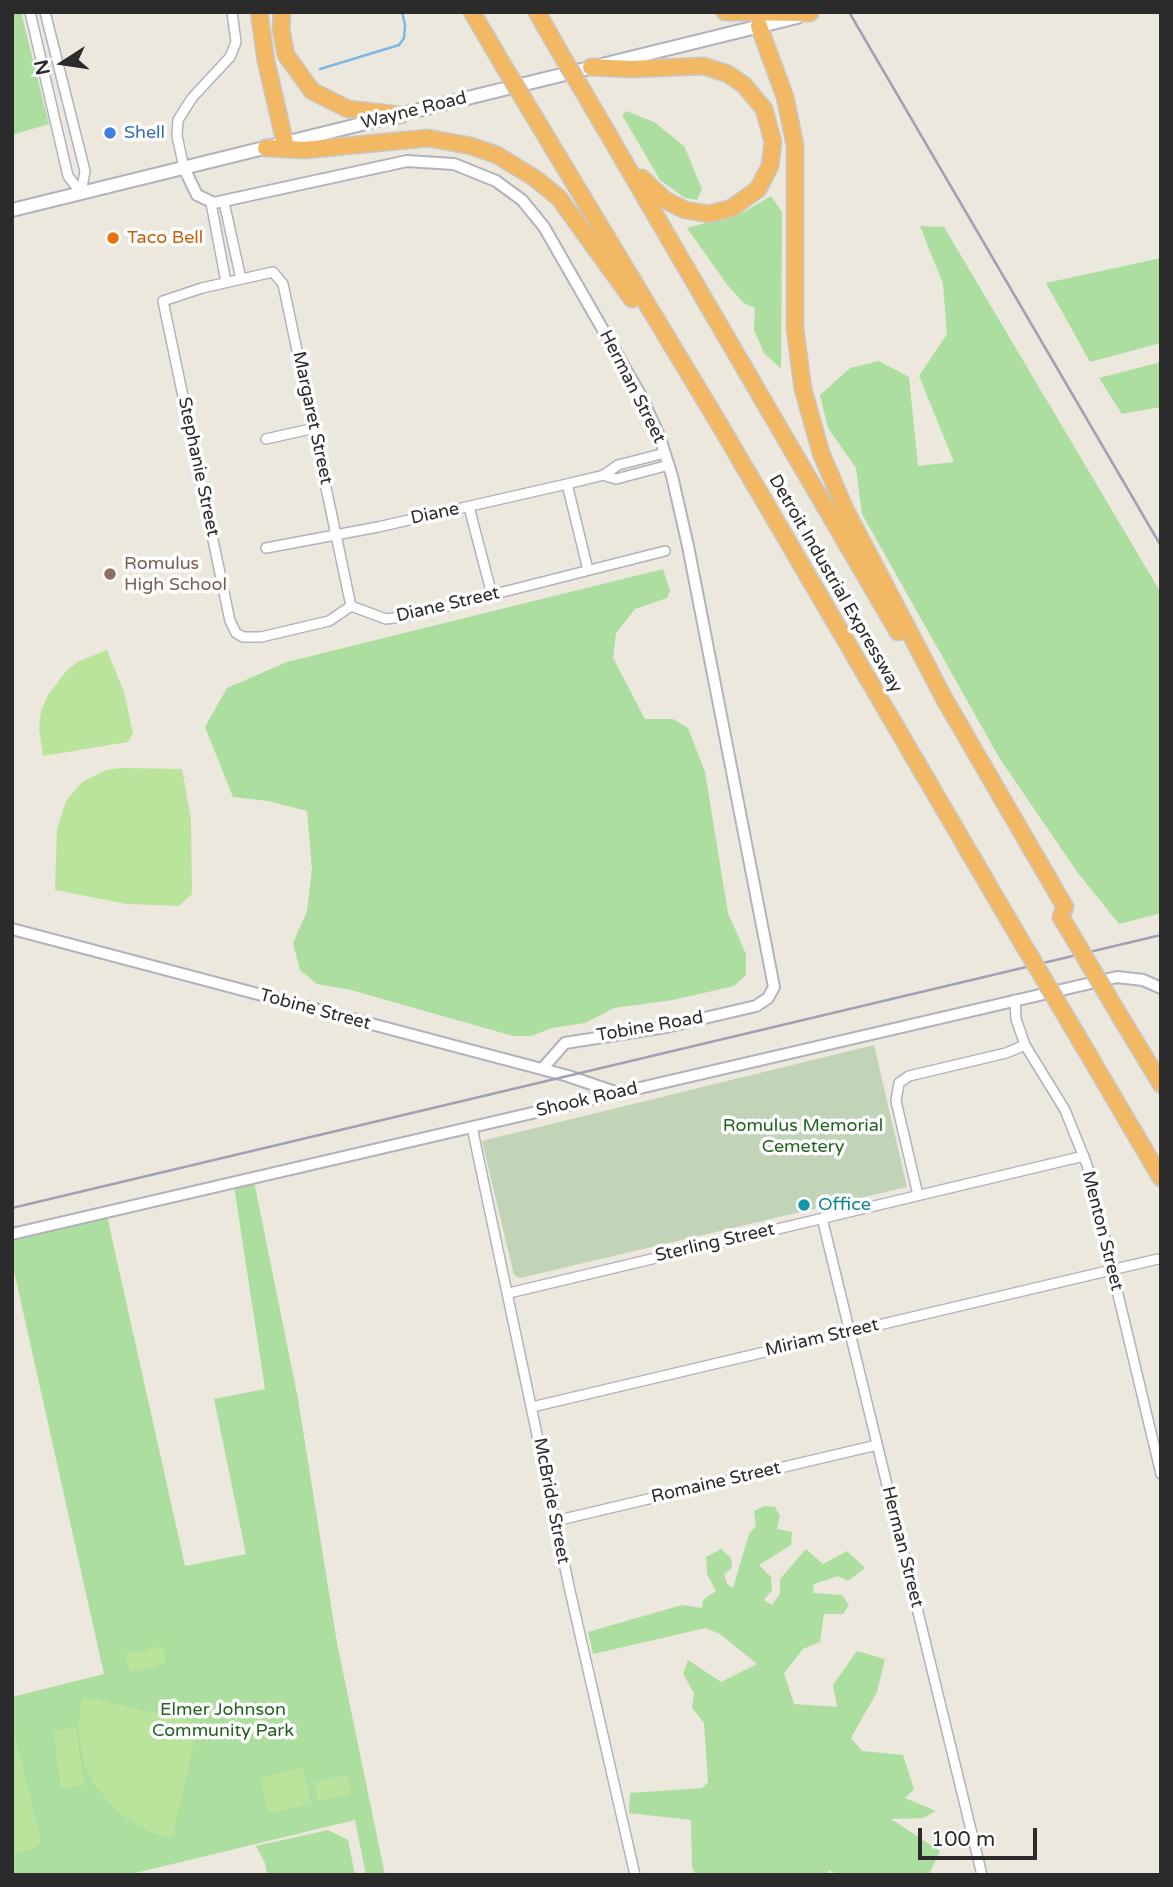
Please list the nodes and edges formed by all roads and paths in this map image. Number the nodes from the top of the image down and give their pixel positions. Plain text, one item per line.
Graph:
1 (30, 12) edge
2 (45, 12) edge
3 (232, 12) edge
4 (259, 12) edge
5 (282, 12) edge
6 (463, 12) edge
7 (472, 12) edge
8 (537, 12) edge
9 (725, 12) edge
10 (813, 13) edge
11 (759, 26) junction
12 (491, 44) junction
13 (591, 67) junction
14 (401, 115) junction
15 (285, 143) junction
16 (266, 148) junction
17 (184, 168) junction
18 (631, 171) junction
19 (81, 193) junction
20 (224, 202) junction
21 (211, 203) junction
22 (12, 210) edge
23 (234, 280) junction
24 (721, 427) junction
25 (315, 428) junction
26 (266, 439) dead end
27 (665, 453) junction
28 (669, 465) junction
29 (603, 475) junction
30 (567, 484) junction
31 (469, 507) junction
32 (335, 535) junction
33 (266, 548) dead end
34 (665, 551) dead end
35 (588, 570) junction
36 (492, 595) junction
37 (351, 606) junction
38 (1061, 917) junction
39 (12, 929) edge
40 (1161, 988) edge
41 (768, 998) joint
42 (1015, 1000) junction
43 (1025, 1045) junction
44 (542, 1069) junction
45 (1161, 1084) edge
46 (618, 1093) junction
47 (472, 1127) junction
48 (1084, 1156) junction
49 (1161, 1178) edge
50 (918, 1195) junction
51 (822, 1218) junction
52 (12, 1234) edge
53 (1158, 1259) dead end
54 (1112, 1269) junction
55 (509, 1293) junction
56 (850, 1331) junction
57 (532, 1407) junction
58 (877, 1445) junction
59 (1161, 1474) edge
60 (555, 1521) junction
61 (635, 1875) edge
62 (982, 1875) edge

1 - 19 street
2 - 19 street
3 - 17 street
4 - 15 highway
5 - 14 highway
6 - 12 highway
7 - 12 highway, Detroit Industrial Expressway
8 - 18 highway, Detroit Industrial Expressway, bridge
9 - 10 highway
10 - 11 main road, Wayne Road
11 - 13 main road, Wayne Road
11 - 38 highway
12 - 24 highway, Detroit Industrial Expressway, bridge
13 - 14 main road, Wayne Road
13 - 18 highway
14 - 15 main road, Wayne Road
15 - 16 main road, Wayne Road
16 - 17 main road, Wayne Road
16 - 24 highway
17 - 19 main road, Wayne Road
17 - 21 street
18 - 38 highway, Detroit Industrial Expressway
19 - 22 main road, Wayne Road
20 - 21 street, Herman Street
20 - 23 street
20 - 27 street, Herman Street
21 - 23 street
23 - 25 street, Margaret Street
23 - 37 street, Stephanie Street
24 - 49 highway, Detroit Industrial Expressway, bridge
25 - 26 street
25 - 32 street, Margaret Street
27 - 28 street, Herman Street
27 - 29 street, Diane
28 - 29 street, Diane
28 - 41 street, Herman Street
29 - 30 street, Diane
30 - 31 street, Diane
30 - 35 street
31 - 32 street, Diane
31 - 36 street
32 - 33 street, Diane
32 - 37 street, Margaret Street
34 - 35 street, Diane Street
35 - 36 street, Diane Street
36 - 37 street, Diane Street
38 - 45 highway, Detroit Industrial Expressway, bridge
39 - 44 street, Tobine Street
40 - 42 street, Shook Road
41 - 44 street, Tobine Road
42 - 43 street, Menton Street
42 - 46 street, Shook Road
43 - 48 street, Menton Street
43 - 50 street
44 - 46 street, Tobine Street
46 - 47 street, Shook Road
47 - 52 street, Shook Road
47 - 55 street, McBride Street
48 - 50 street, Sterling Street
48 - 54 street, Menton Street
50 - 51 street, Sterling Street
51 - 55 street, Sterling Street
51 - 56 street, Herman Street
53 - 54 street, Miriam Street
54 - 56 street, Miriam Street
54 - 59 street, Menton Street
55 - 57 street, McBride Street
56 - 57 street, Miriam Street
56 - 58 street, Herman Street
57 - 60 street, McBride Street
58 - 60 street, Romaine Street
58 - 62 street, Herman Street
60 - 61 street, McBride Street

